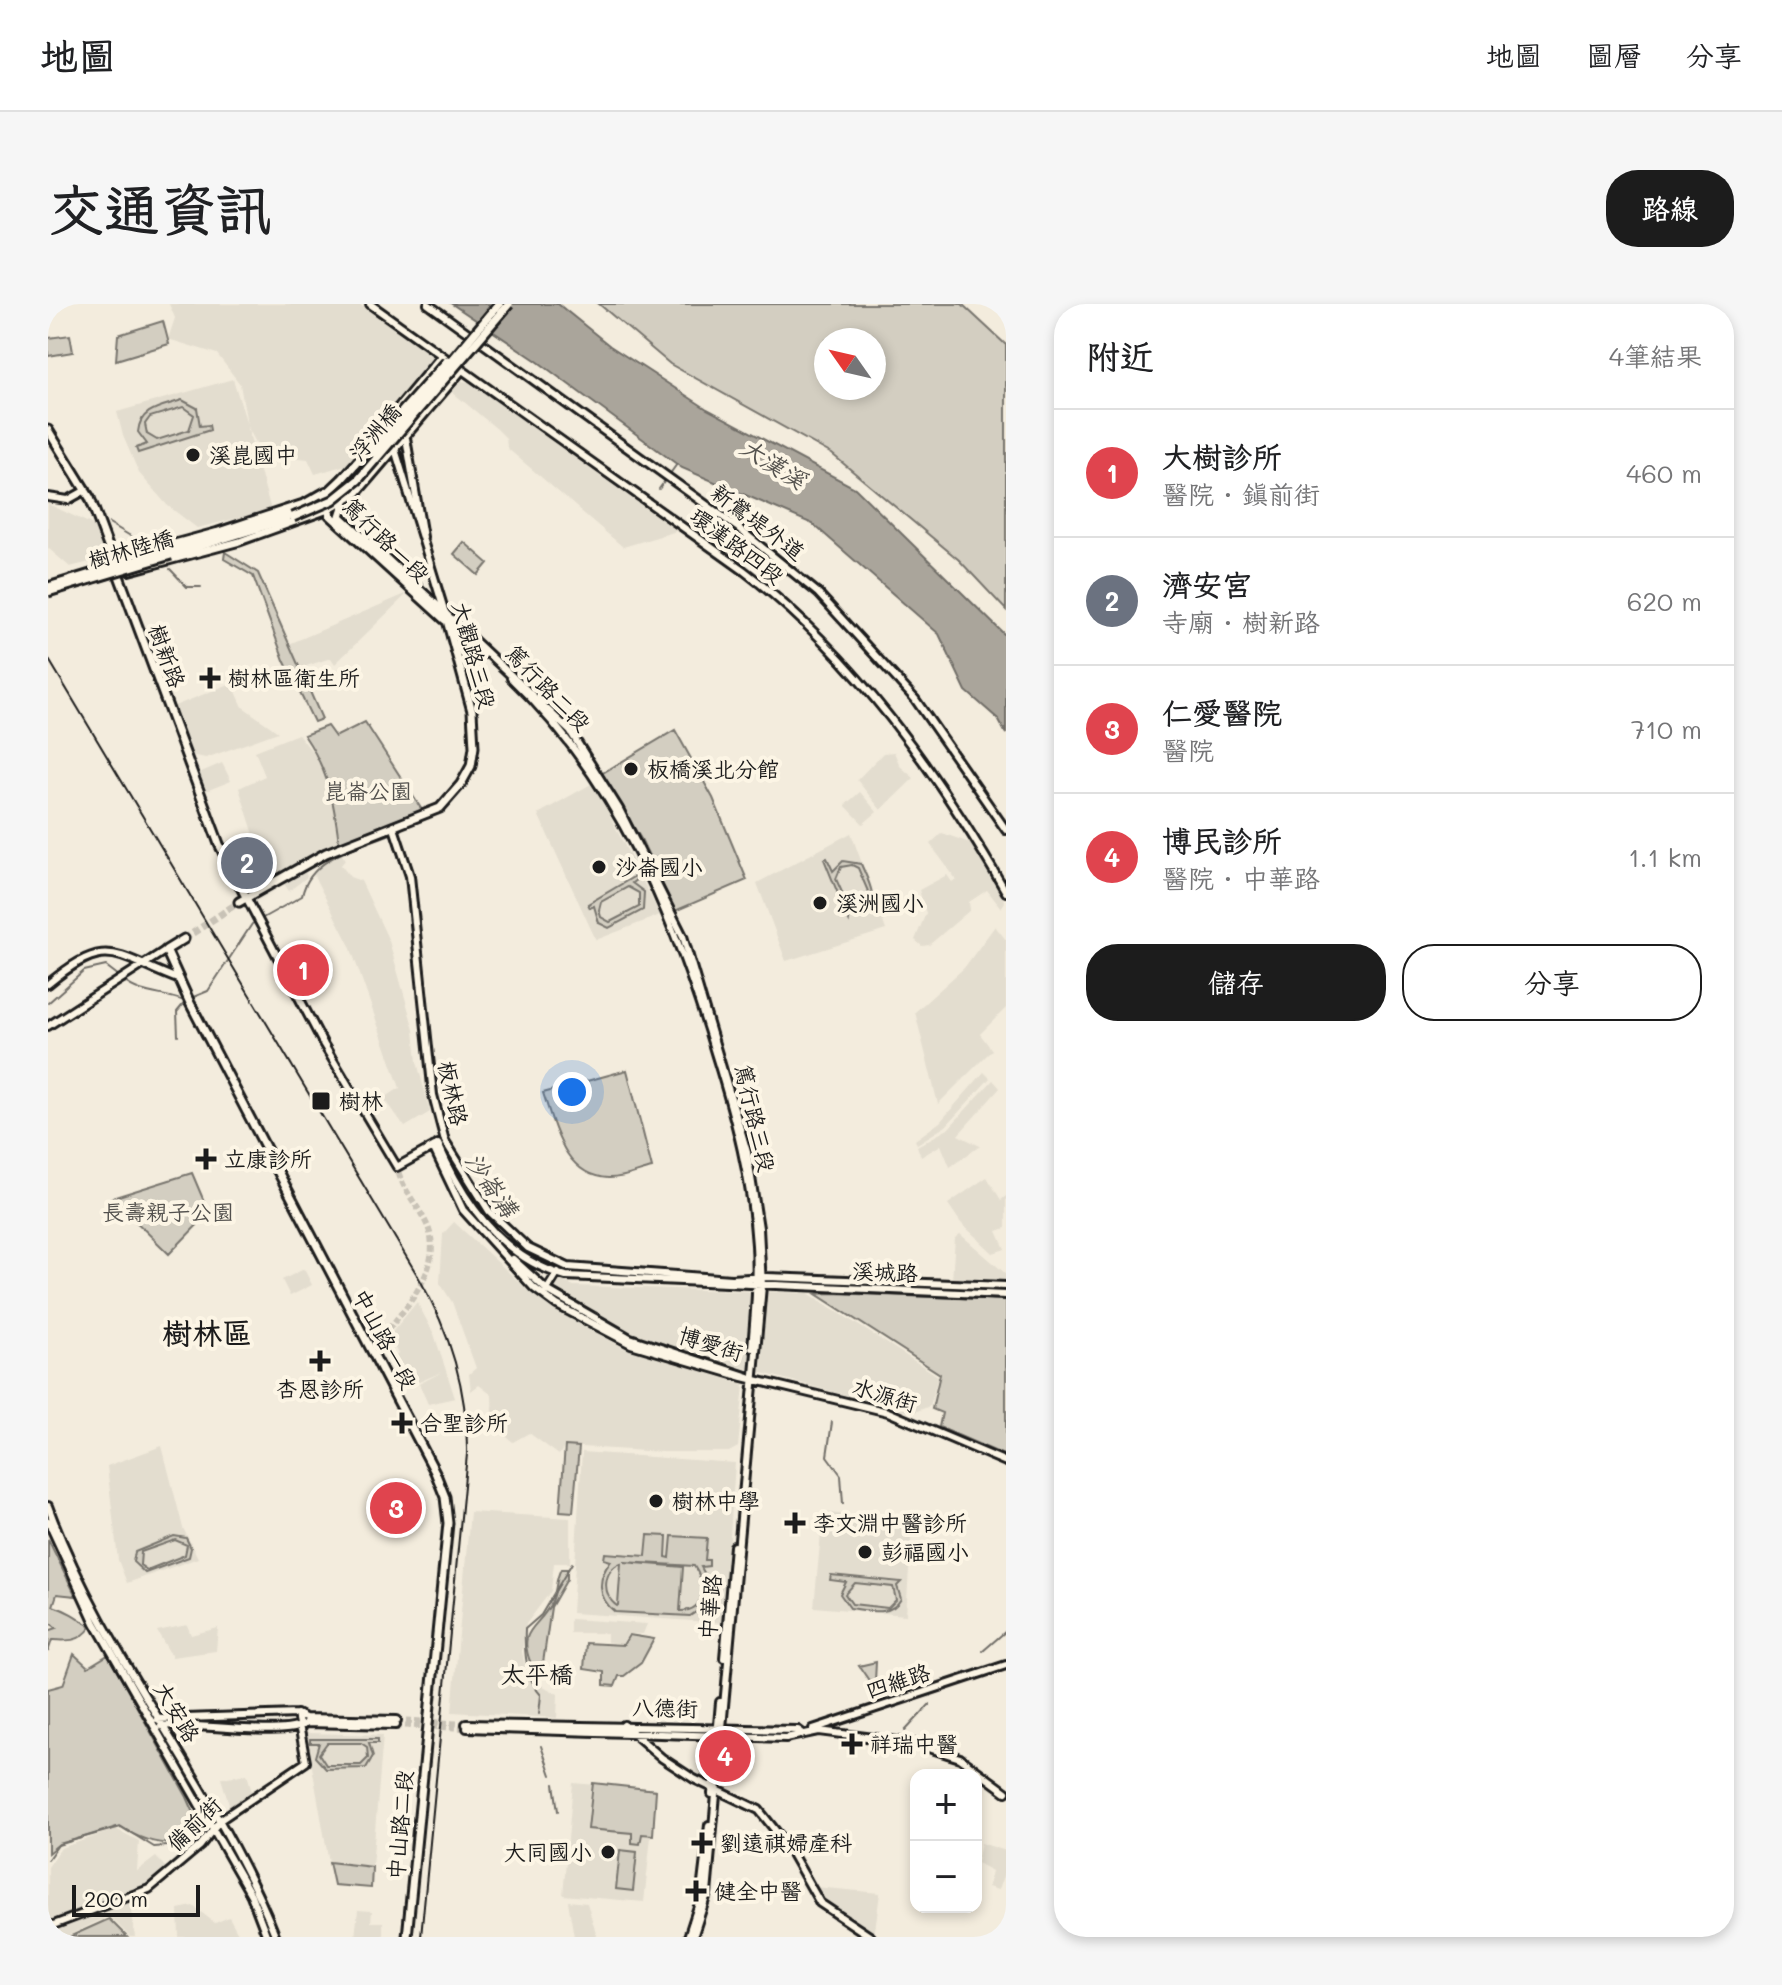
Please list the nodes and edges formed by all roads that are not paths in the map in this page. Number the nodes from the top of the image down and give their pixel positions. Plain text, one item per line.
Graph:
1 (370, 304) edge
2 (428, 304) edge
3 (499, 304) edge
4 (509, 304) edge
5 (467, 347) junction
6 (442, 355) junction
7 (462, 370) junction
8 (419, 384) junction
9 (439, 398) junction
10 (384, 426) junction
11 (48, 430) edge
12 (406, 437) junction
13 (395, 449) junction
14 (86, 490) junction
15 (326, 491) junction
16 (48, 497) edge
17 (317, 498) junction
18 (346, 498) junction
19 (414, 501) junction
20 (305, 503) junction
21 (327, 510) junction
22 (236, 533) joint
23 (223, 537) junction
24 (248, 538) junction
25 (114, 560) junction
26 (119, 574) junction
27 (48, 589) edge
28 (445, 613) junction
29 (448, 622) junction
30 (394, 828) junction
31 (1006, 830) edge
32 (1006, 892) edge
33 (242, 900) junction
34 (184, 939) tunnel mouth
35 (166, 950) junction
36 (140, 965) junction
37 (692, 972) junction
38 (180, 980) junction
39 (48, 984) edge
40 (48, 1026) edge
41 (439, 1144) junction
42 (563, 1266) junction
43 (557, 1274) junction
44 (760, 1282) junction
45 (1006, 1286) edge
46 (545, 1293) junction
47 (1006, 1295) edge
48 (751, 1377) junction
49 (1006, 1462) edge
50 (48, 1506) edge
51 (48, 1521) edge
52 (1006, 1665) edge
53 (428, 1716) joint
54 (397, 1722) tunnel mouth
55 (159, 1723) junction
56 (304, 1723) junction
57 (624, 1725) junction
58 (466, 1726) tunnel mouth
59 (527, 1728) junction
60 (720, 1731) junction
61 (802, 1733) junction
62 (636, 1735) junction
63 (715, 1789) junction
64 (1006, 1792) edge
65 (220, 1820) junction
66 (214, 1828) junction
67 (48, 1927) edge
68 (267, 1937) edge
69 (276, 1937) edge
70 (407, 1937) edge
71 (691, 1937) edge
72 (871, 1937) edge

1 - 6 street, 環漢路四段
2 - 31 street, 新鶯堤外道
3 - 5 main road, 浮洲橋, bridge
4 - 5 main road, 浮洲橋, bridge
5 - 15 main road, 篤行路一段, bridge
5 - 18 main road, 篤行路一段, bridge
5 - 22 main road, 浮洲橋, bridge
6 - 7 street, 環漢路四段
6 - 8 street
7 - 9 street
7 - 32 street, 環漢路四段
8 - 9 street
8 - 10 street
9 - 12 street
10 - 13 street, 大觀路三段
10 - 17 street
11 - 14 main road, 樹新路
12 - 13 street
12 - 19 street, 大觀路三段
13 - 18 street
13 - 19 street, 大觀路三段
14 - 16 street
14 - 25 main road, 樹新路
15 - 17 street
15 - 21 main road, 篤行路一段
17 - 20 street
18 - 21 street
18 - 28 main road, 篤行路一段
19 - 28 street, 大觀路三段
20 - 23 street
20 - 25 street
21 - 24 street
21 - 29 main road, 篤行路一段
22 - 23 main road, 樹林陸橋
23 - 24 street
23 - 27 main road, 樹林陸橋, bridge
24 - 26 street
25 - 26 main road, 樹新路
26 - 33 main road, 樹新路
28 - 29 main road, 大觀路三段
28 - 37 street, 篤行路二段
29 - 30 main road, 大觀路三段
29 - 37 street, 篤行路二段
30 - 33 main road, 大觀路三段
30 - 41 street, 板林路
33 - 41 street
34 - 35 main road
35 - 36 street
35 - 38 main road, 中山路一段
36 - 38 street
36 - 39 street
36 - 40 street
37 - 44 street, 篤行路三段
38 - 53 main road, 中山路一段
41 - 42 street, 板林路
41 - 43 street
41 - 46 street, 博愛街
42 - 43 street
42 - 44 street, 板林路
43 - 44 street
43 - 46 street
44 - 45 street, 溪城路
44 - 47 street, 溪城路
44 - 48 street, 中華路
46 - 48 street, 博愛街
48 - 49 street, 水源街
48 - 60 street, 中華路
50 - 55 street, 大安路
51 - 55 street, 大安路
52 - 61 street, 四維路
53 - 70 main road, 中山路二段
54 - 56 street
55 - 56 street
55 - 56 street
55 - 65 street, 大安路
55 - 66 street, 大安路
56 - 65 street, 備前街
57 - 59 street, 八德街
57 - 60 street, 八德街
57 - 62 street
58 - 59 street
59 - 62 street, 八德街
60 - 61 street, 八德街
60 - 62 street, 八德街
60 - 63 street, 中華路
61 - 64 street, 八德街
62 - 63 street
63 - 71 street, 中華路
63 - 72 street
65 - 66 street, 備前街
65 - 69 street, 大安路
66 - 67 street, 備前街
66 - 68 street, 大安路

